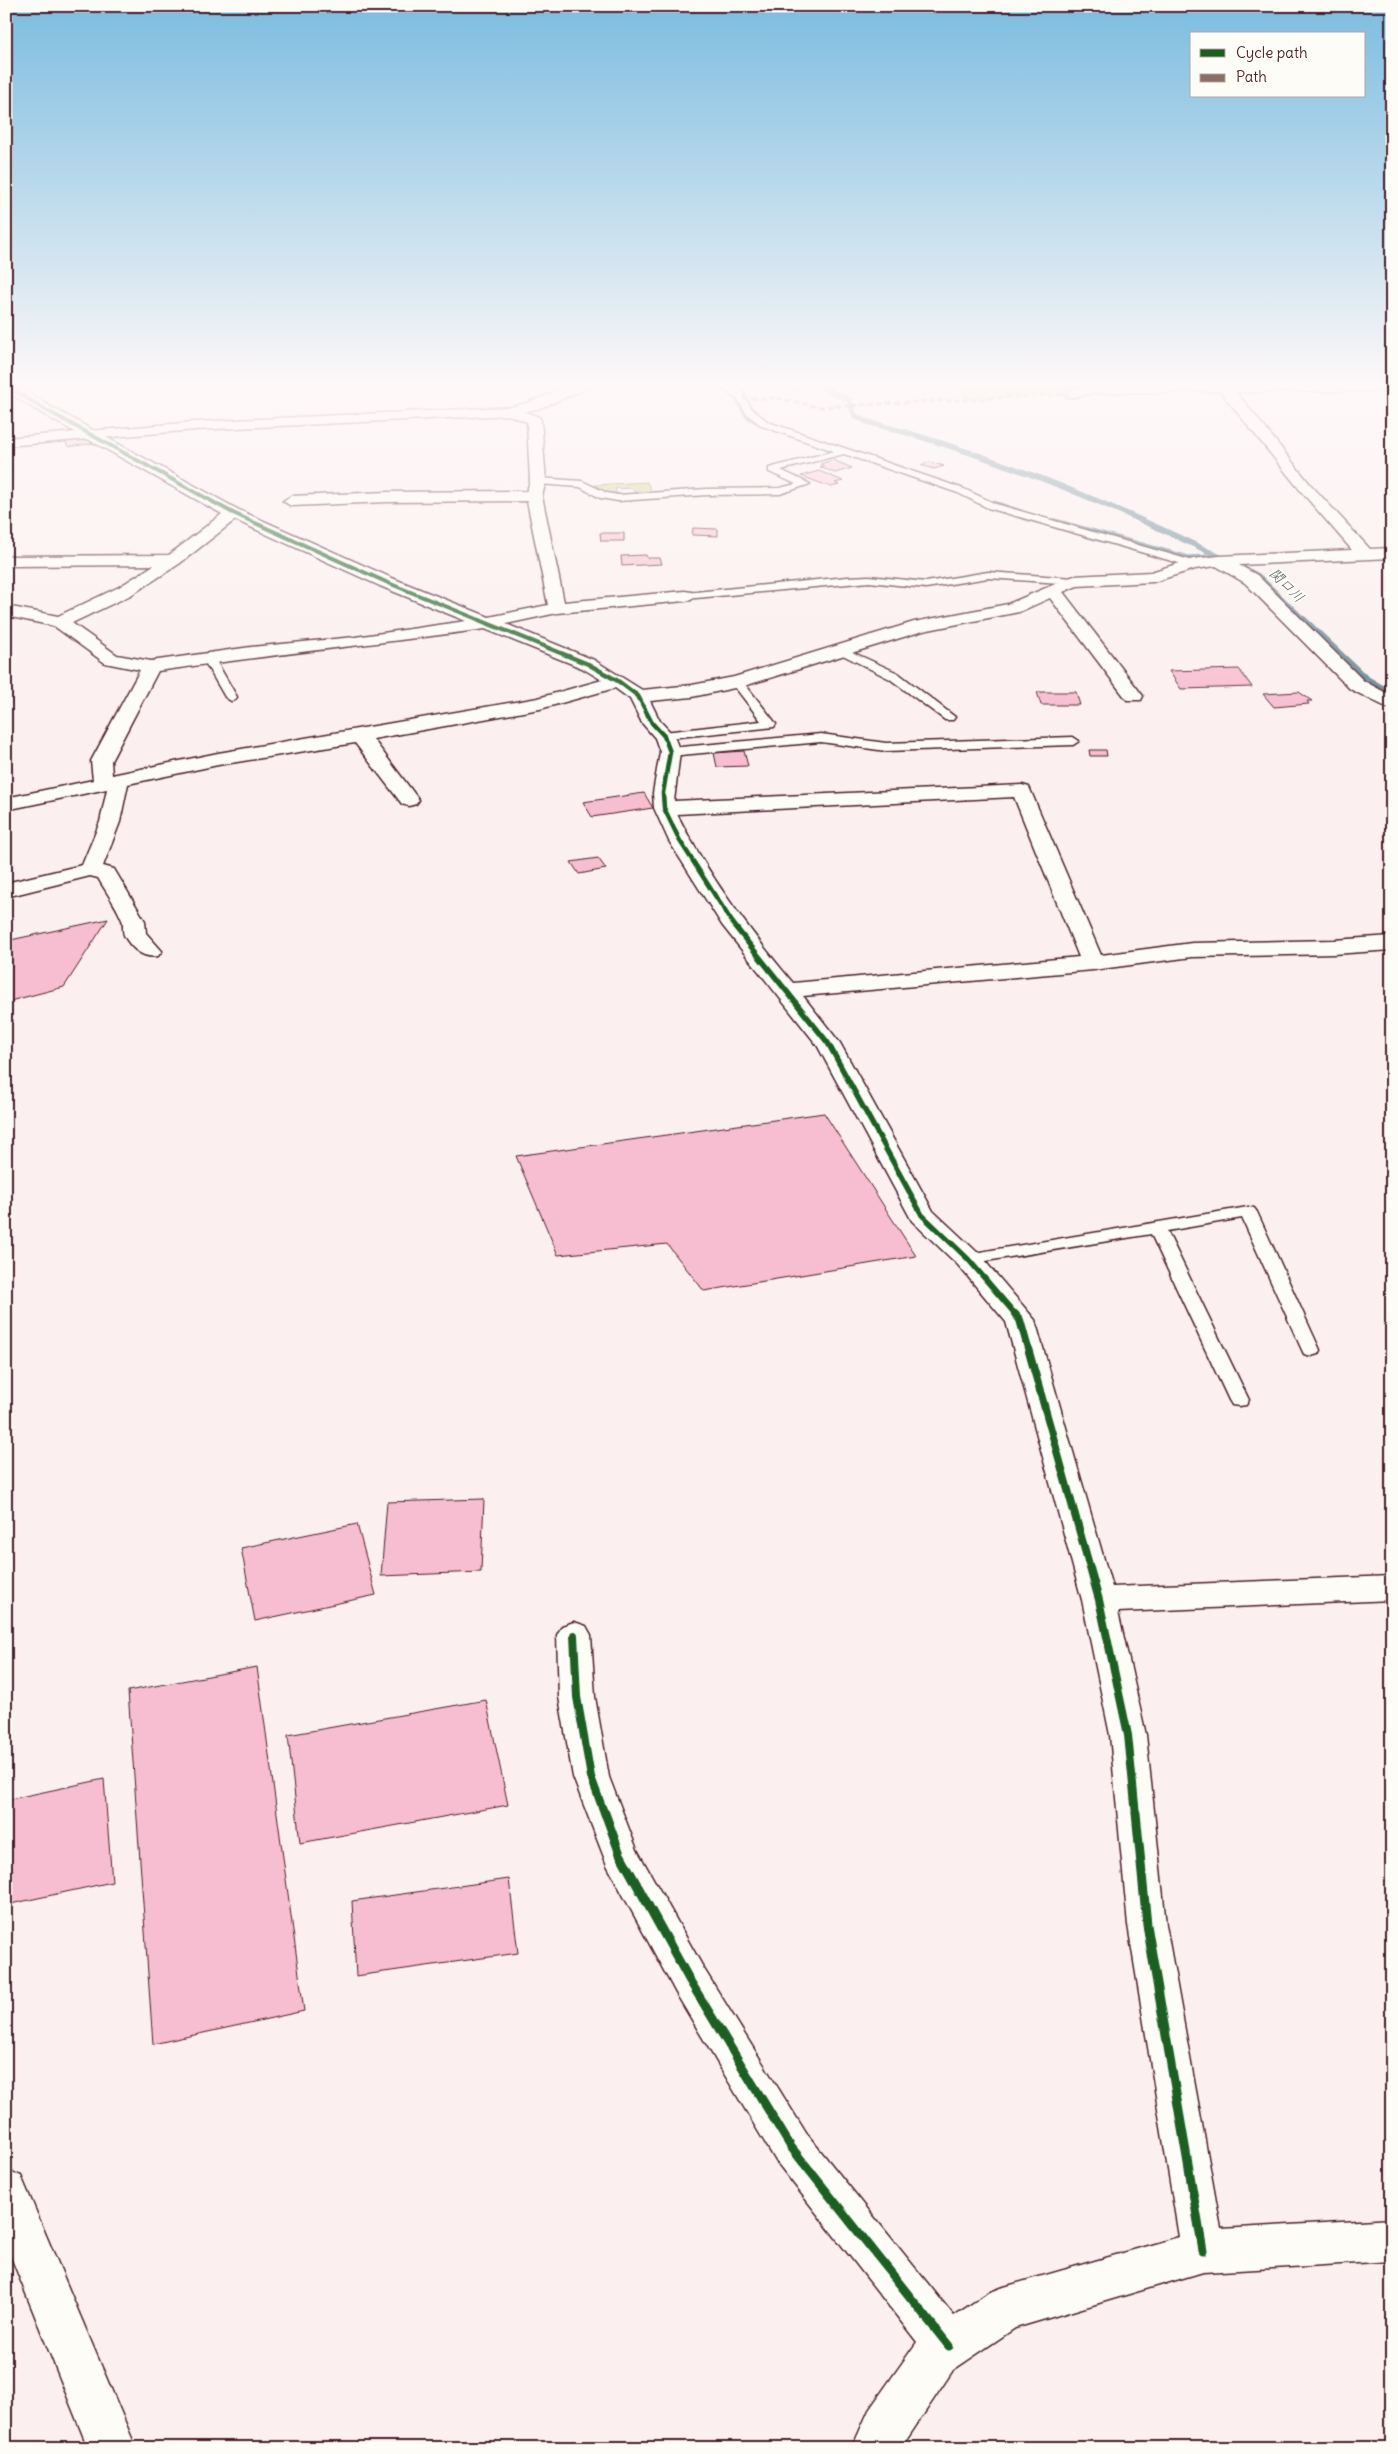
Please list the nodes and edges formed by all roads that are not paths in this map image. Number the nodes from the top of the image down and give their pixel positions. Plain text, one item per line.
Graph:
1 (206, 498) edge
2 (378, 498) edge
3 (538, 498) edge
4 (974, 498) edge
5 (1314, 498) edge
6 (291, 502) dead end
7 (233, 513) junction
8 (1392, 553) edge
9 (1366, 555) junction
10 (6, 560) edge
11 (172, 560) junction
12 (1218, 561) junction
13 (1193, 564) junction
14 (1074, 581) junction
15 (1053, 591) junction
16 (684, 596) joint
17 (557, 608) junction
18 (6, 611) edge
19 (60, 622) junction
20 (487, 623) junction
21 (841, 650) junction
22 (208, 659) junction
23 (151, 667) junction
24 (737, 682) junction
25 (628, 688) junction
26 (1134, 696) dead end
27 (231, 697) dead end
28 (1392, 704) edge
29 (950, 717) dead end
30 (360, 736) junction
31 (1073, 741) dead end
32 (667, 744) junction
33 (111, 782) junction
34 (409, 800) dead end
35 (6, 804) edge
36 (664, 808) junction
37 (91, 869) junction
38 (6, 890) edge
39 (1392, 943) edge
40 (150, 951) dead end
41 (1093, 963) junction
42 (785, 991) junction
43 (1156, 1226) junction
44 (968, 1260) junction
45 (1311, 1350) dead end
46 (1239, 1400) dead end
47 (1392, 1588) edge
48 (1099, 1600) junction
49 (574, 1635) dead end
50 (6, 2190) edge
51 (1392, 2240) edge
52 (1202, 2251) junction
53 (949, 2346) junction
54 (112, 2448) edge
55 (876, 2448) edge

1 - 7 street
2 - 6 street
3 - 17 street
4 - 13 lane
5 - 9 street
7 - 11 street
7 - 20 street
8 - 9 street
9 - 12 street
10 - 11 street
11 - 19 street
12 - 13 street
12 - 28 street
13 - 14 street
14 - 15 street
14 - 16 lane
15 - 21 street
15 - 26 street
16 - 17 street
17 - 20 street
18 - 19 street
19 - 23 street
20 - 22 street
20 - 25 street
21 - 24 street
21 - 29 lane
22 - 23 street
22 - 27 lane
23 - 33 street
24 - 25 street
24 - 32 lane
25 - 30 street
25 - 32 street
30 - 33 street
30 - 34 street
31 - 32 lane
32 - 36 street
33 - 35 street
33 - 37 street
36 - 41 street
36 - 42 street
37 - 38 street
37 - 40 street
39 - 41 street
41 - 42 street
42 - 44 street
43 - 44 lane
43 - 45 lane
43 - 46 lane
44 - 48 street
47 - 48 street
48 - 52 street
49 - 53 street
50 - 54 street
51 - 52 street
52 - 53 street
53 - 55 street

